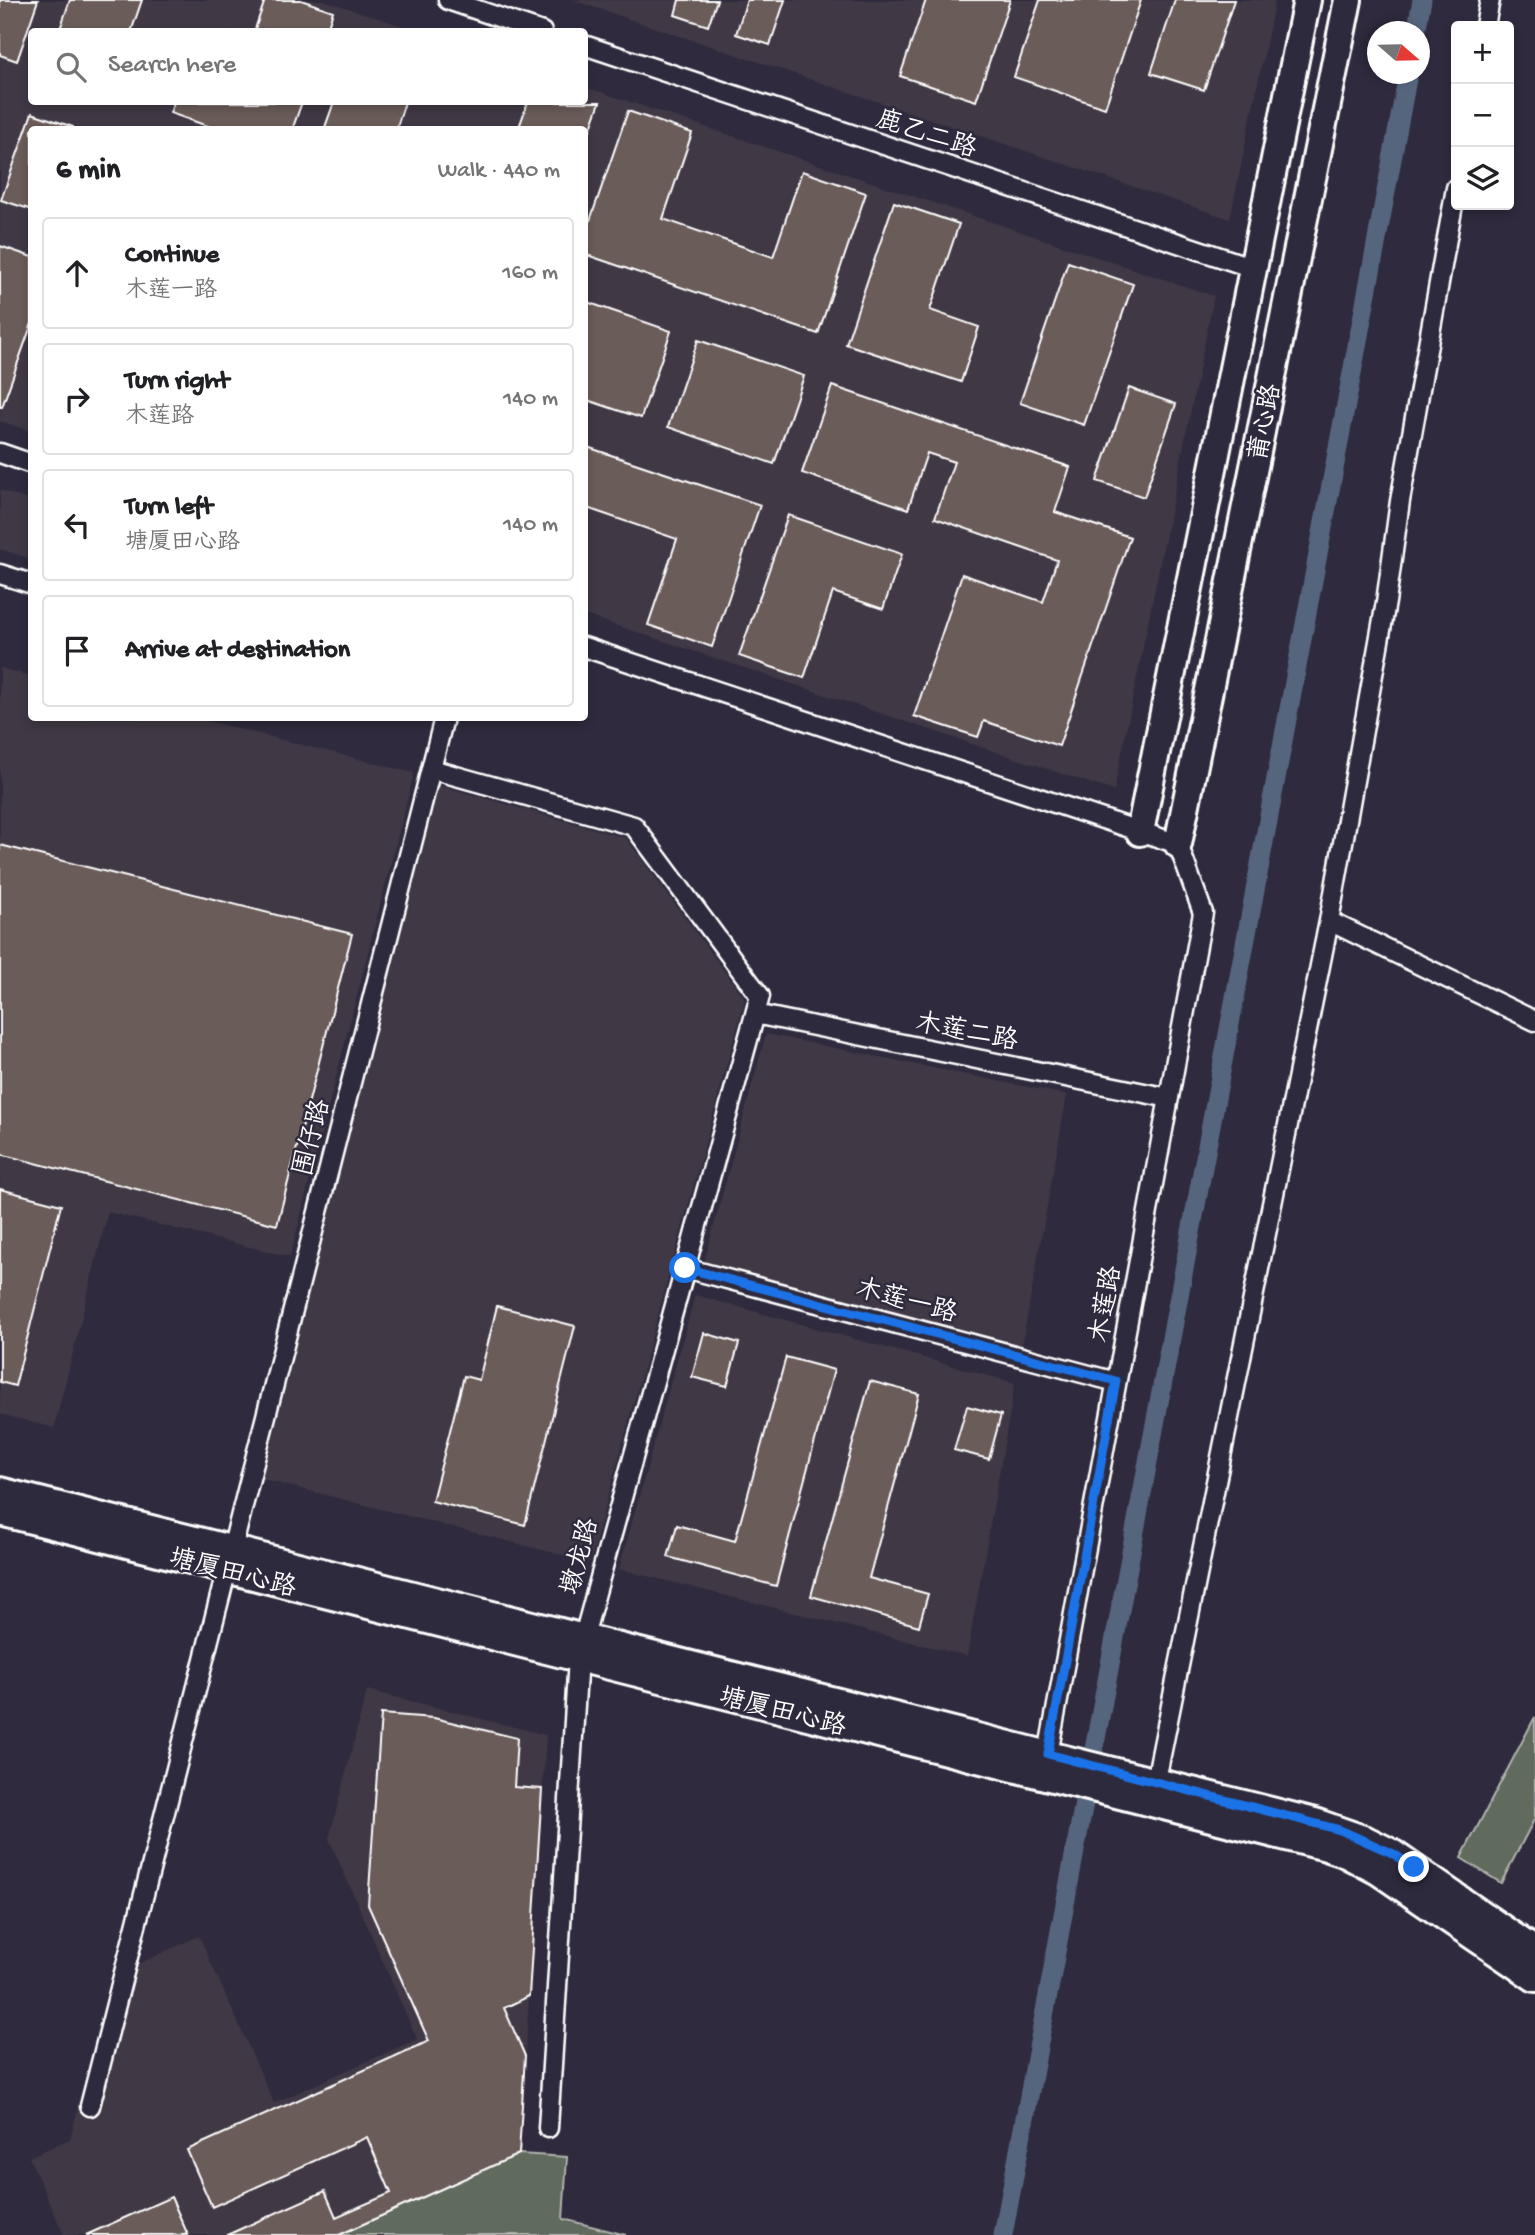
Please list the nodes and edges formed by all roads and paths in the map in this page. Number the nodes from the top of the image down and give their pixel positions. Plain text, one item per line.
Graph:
1 (448, 0) edge
2 (1307, 0) edge
3 (1348, 0) edge
4 (1490, 0) edge
5 (1486, 21) edge
6 (530, 28) edge
7 (588, 47) edge
8 (1452, 210) edge
9 (1253, 268) junction
10 (0, 453) edge
11 (28, 463) edge
12 (0, 574) edge
13 (28, 583) edge
14 (588, 648) edge
15 (443, 721) edge
16 (431, 769) junction
17 (1140, 832) junction
18 (1178, 844) junction
19 (1329, 921) junction
20 (755, 1014) junction
21 (1535, 1021) edge
22 (1169, 1098) junction
23 (685, 1268) junction
24 (1116, 1381) junction
25 (0, 1491) edge
26 (0, 1513) edge
27 (230, 1559) junction
28 (581, 1648) junction
29 (1046, 1765) junction
30 (1154, 1792) junction
31 (1535, 1951) edge
32 (1535, 1978) edge
33 (90, 2106) dead end
34 (548, 2128) dead end

1 - 6 street
2 - 9 main road, 莆心路
3 - 18 main road, 莆心路
4 - 5 street
7 - 9 street, 鹿乙二路
8 - 19 street
9 - 17 main road, 莆心路
10 - 11 street
12 - 13 street
14 - 17 street
15 - 16 street, 围仔路
16 - 20 street
16 - 27 street, 围仔路
17 - 18 street
18 - 22 street, 木莲路
19 - 21 street
19 - 30 street
20 - 22 street, 木莲二路
20 - 23 street, 墩龙路
22 - 24 street, 木莲路
23 - 24 street, 木莲一路
23 - 28 street, 墩龙路
24 - 29 street, 木莲路
25 - 27 main road, 塘厦田心路
26 - 27 main road, 塘厦田心路
27 - 28 main road, 塘厦田心路
27 - 33 street, 围仔路
28 - 29 main road, 塘厦田心路
28 - 34 street, 墩龙路
29 - 30 main road, 塘厦田心路
30 - 31 main road, 塘厦田心路
30 - 32 main road, 塘厦田心路

